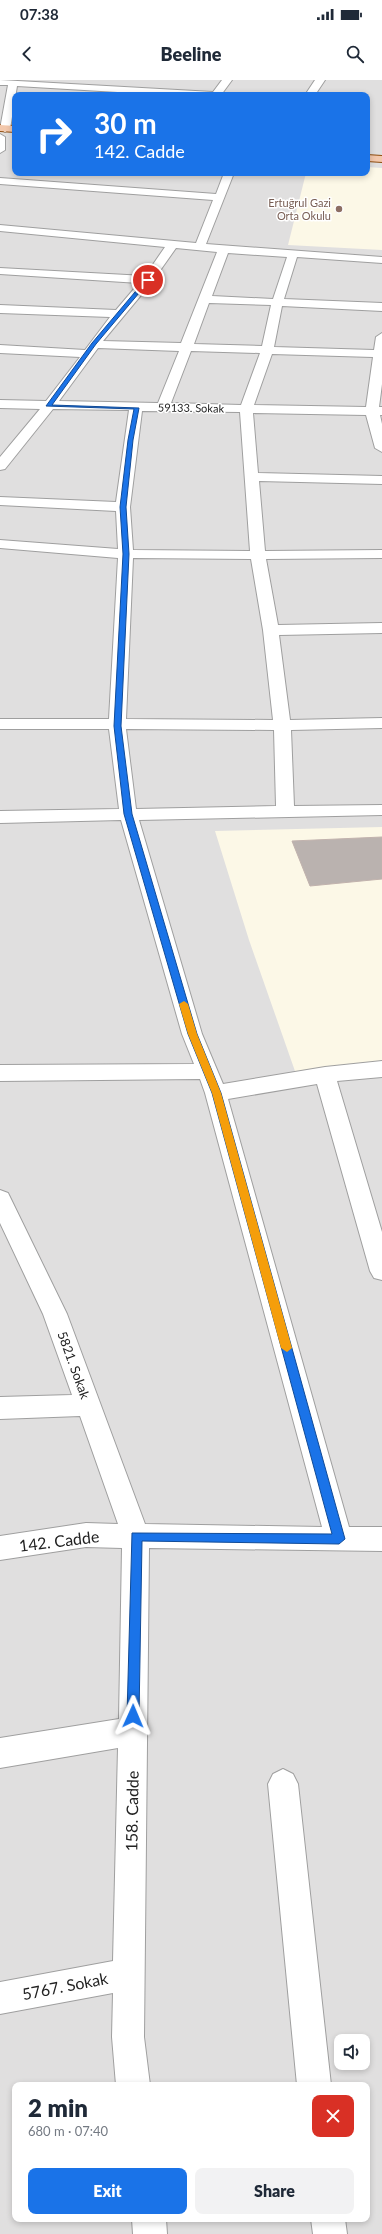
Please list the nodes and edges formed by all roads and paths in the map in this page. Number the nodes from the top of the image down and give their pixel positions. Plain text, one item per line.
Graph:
1 (227, 80) edge
2 (320, 80) edge
3 (12, 81) edge
4 (0, 82) edge
5 (172, 92) edge
6 (217, 92) edge
7 (312, 92) edge
8 (4, 132) edge
9 (370, 149) edge
10 (0, 150) edge
11 (382, 150) edge
12 (370, 158) edge
13 (382, 159) edge
14 (228, 176) edge
15 (0, 181) edge
16 (220, 197) junction
17 (0, 228) edge
18 (173, 244) junction
19 (200, 246) junction
20 (224, 249) junction
21 (293, 254) junction
22 (382, 260) edge
23 (0, 271) edge
24 (148, 280) junction
25 (205, 299) junction
26 (277, 303) junction
27 (382, 308) edge
28 (0, 309) edge
29 (120, 314) junction
30 (382, 337) edge
31 (188, 346) junction
32 (0, 349) edge
33 (91, 349) junction
34 (267, 350) junction
35 (381, 354) edge
36 (0, 404) edge
37 (48, 406) junction
38 (164, 407) junction
39 (136, 408) junction
40 (246, 409) junction
41 (377, 411) edge
42 (382, 448) edge
43 (0, 466) edge
44 (252, 477) junction
45 (382, 480) edge
46 (0, 502) edge
47 (123, 507) junction
48 (0, 544) edge
49 (126, 554) junction
50 (382, 554) edge
51 (258, 555) junction
52 (382, 628) edge
53 (272, 630) junction
54 (382, 723) edge
55 (0, 724) edge
56 (282, 725) junction
57 (117, 726) junction
58 (382, 810) edge
59 (285, 812) junction
60 (128, 814) junction
61 (0, 817) edge
62 (382, 1069) edge
63 (208, 1071) junction
64 (0, 1073) edge
65 (325, 1075) junction
66 (216, 1093) junction
67 (0, 1198) edge
68 (382, 1271) edge
69 (88, 1405) junction
70 (0, 1408) edge
71 (136, 1536) junction
72 (339, 1539) junction
73 (382, 1539) edge
74 (0, 1548) edge
75 (133, 1731) junction
76 (0, 1752) edge
77 (283, 1784) dead end
78 (129, 1974) junction
79 (0, 1998) edge
80 (134, 2082) edge
81 (314, 2082) edge
82 (149, 2222) edge
83 (328, 2222) edge
84 (150, 2234) edge
85 (330, 2234) edge

1 - 6 street
2 - 7 street
3 - 4 street
3 - 5 street
3 - 8 street
8 - 10 street
9 - 11 main road
12 - 13 main road
14 - 16 street
15 - 16 street
16 - 19 street
17 - 18 street
18 - 19 street
18 - 24 street
19 - 20 street
20 - 21 street
20 - 25 street
21 - 22 street
21 - 26 street
23 - 24 street
24 - 29 street
25 - 26 street
25 - 31 street
26 - 27 street
26 - 34 street
28 - 29 street
29 - 33 street
30 - 35 street
31 - 33 street
31 - 34 street
31 - 38 street
32 - 33 street
33 - 37 street
34 - 35 street
34 - 40 street
35 - 41 street
36 - 37 street, 59133. Sokak
37 - 39 street, 59133. Sokak
37 - 43 street
38 - 39 street, 59133. Sokak
38 - 40 street, 59133. Sokak
39 - 47 street
40 - 41 street, 59133. Sokak
40 - 44 street
41 - 42 street
44 - 45 street
44 - 51 street
46 - 47 street
47 - 49 street
48 - 49 street
49 - 51 street
49 - 57 street
50 - 51 street
51 - 53 street
52 - 53 street
53 - 56 street
54 - 56 street
55 - 57 street
56 - 57 street
56 - 59 street
57 - 60 street
58 - 59 street
59 - 60 street
60 - 61 street
60 - 63 street
62 - 65 street
63 - 64 street
63 - 66 street
65 - 66 street
65 - 68 street
66 - 72 street
67 - 69 street, 5821. Sokak
69 - 70 street
69 - 71 street, 5821. Sokak
71 - 72 street, 142. Cadde
71 - 74 street, 142. Cadde
71 - 75 street, 158. Cadde
72 - 73 street, 142. Cadde
75 - 76 street
75 - 78 street, 158. Cadde
77 - 81 street
78 - 79 street, 5767. Sokak
78 - 80 street, 158. Cadde
82 - 84 street
83 - 85 street

